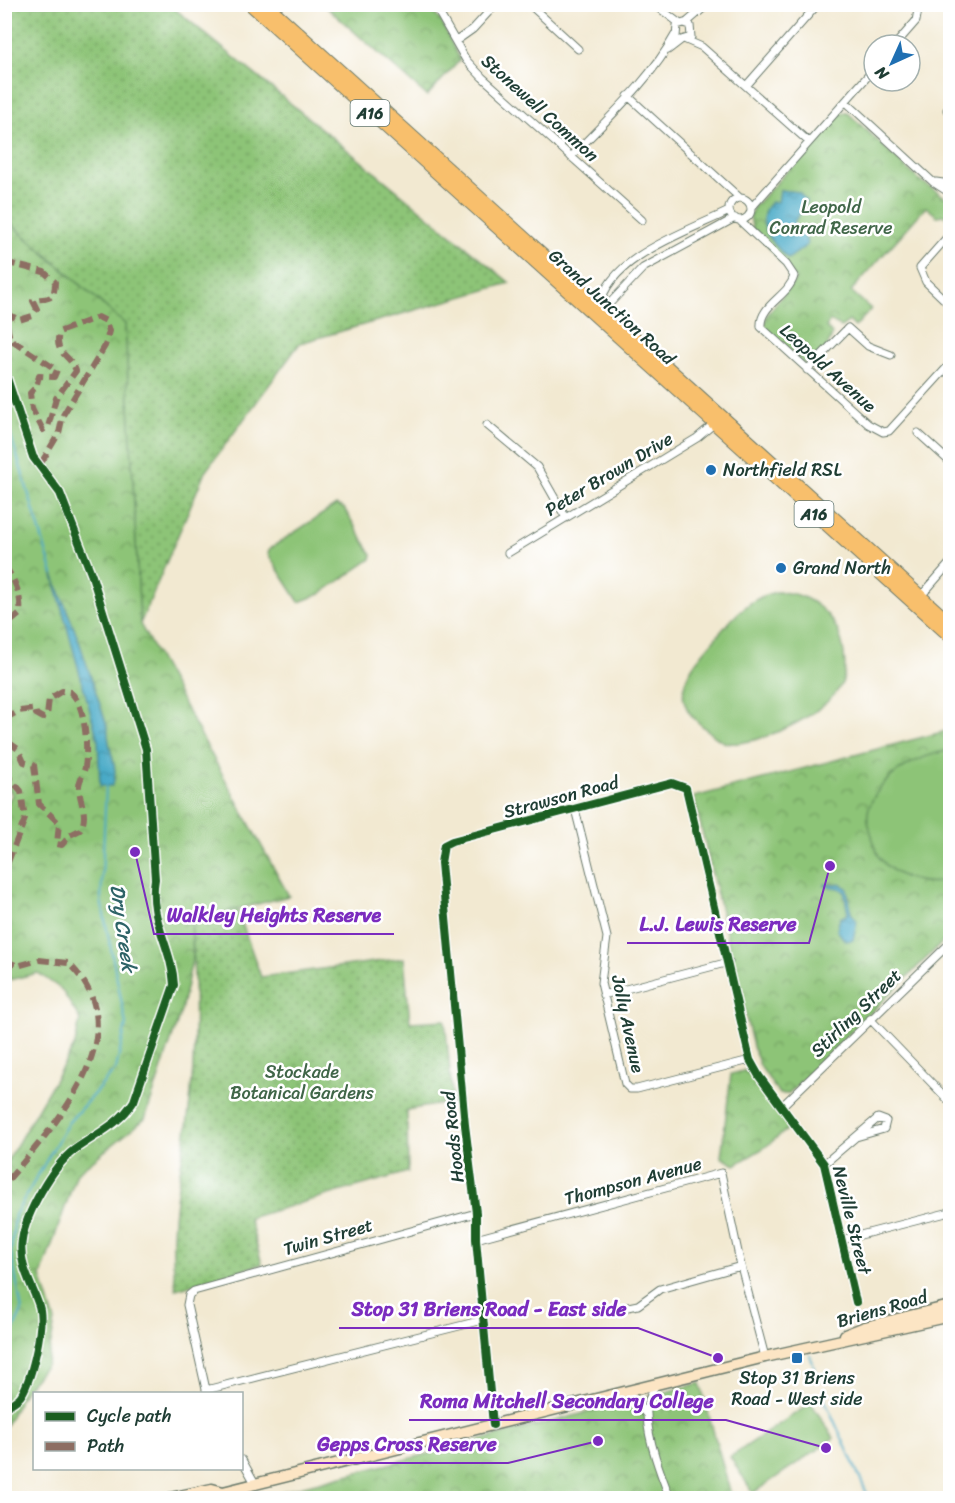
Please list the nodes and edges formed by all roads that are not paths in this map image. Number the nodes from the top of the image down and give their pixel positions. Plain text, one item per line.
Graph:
1 (250, 4) edge
2 (266, 4) edge
3 (434, 4) edge
4 (495, 4) edge
5 (529, 4) edge
6 (654, 4) edge
7 (818, 4) edge
8 (919, 4) edge
9 (705, 7) edge
10 (683, 31) junction
11 (905, 33) edge
12 (456, 41) junction
13 (578, 49) dead end
14 (862, 83) edge
15 (746, 86) junction
16 (628, 96) junction
17 (846, 102) junction
18 (809, 142) junction
19 (571, 157) junction
20 (933, 182) junction
21 (951, 184) edge
22 (725, 185) junction
23 (762, 193) junction
24 (951, 193) edge
25 (743, 199) junction
26 (730, 208) junction
27 (750, 211) junction
28 (737, 219) junction
29 (642, 220) dead end
30 (755, 234) junction
31 (951, 234) edge
32 (951, 305) edge
33 (596, 310) junction
34 (891, 355) dead end
35 (951, 364) edge
36 (807, 370) junction
37 (718, 420) junction
38 (487, 425) dead end
39 (918, 433) dead end
40 (951, 462) edge
41 (566, 518) junction
42 (508, 553) dead end
43 (951, 563) edge
44 (918, 600) junction
45 (951, 622) edge
46 (951, 636) edge
47 (575, 809) junction
48 (444, 845) joint
49 (951, 943) edge
50 (729, 963) junction
51 (603, 995) junction
52 (870, 1020) junction
53 (750, 1060) junction
54 (951, 1102) edge
55 (782, 1106) junction
56 (856, 1137) dead end
57 (824, 1164) junction
58 (951, 1212) edge
59 (477, 1213) junction
60 (476, 1239) junction
61 (841, 1240) junction
62 (741, 1266) junction
63 (856, 1302) dead end
64 (951, 1306) edge
65 (609, 1311) dead end
66 (951, 1316) edge
67 (483, 1320) junction
68 (823, 1344) junction
69 (765, 1357) junction
70 (656, 1383) junction
71 (626, 1391) junction
72 (207, 1392) edge
73 (646, 1415) junction
74 (493, 1425) junction
75 (243, 1462) edge
76 (256, 1485) junction
77 (224, 1492) junction
78 (173, 1498) edge
79 (212, 1498) edge
80 (670, 1498) edge

1 - 33 highway, Grand Junction Road / A16
2 - 33 highway, Grand Junction Road / A16
3 - 12 street, Stonewell Common
4 - 12 street
5 - 13 street
6 - 10 street
7 - 15 street
8 - 11 street
9 - 10 street
10 - 15 street
10 - 16 street
12 - 19 street, Stonewell Common
14 - 17 street
15 - 18 street
16 - 19 street
16 - 22 street, Leopold Avenue
17 - 18 street
17 - 20 street
18 - 23 street
19 - 29 street, Stonewell Common
20 - 21 street
20 - 24 street
22 - 25 street, Leopold Avenue
22 - 26 street
23 - 25 street
23 - 27 street
25 - 26 street
25 - 27 street, Leopold Avenue
26 - 28 street, Leopold Avenue
26 - 33 street
27 - 28 street
27 - 30 street, Leopold Avenue
28 - 30 street, Leopold Avenue
28 - 33 street
30 - 36 street, Leopold Avenue
31 - 32 street
33 - 37 highway, Grand Junction Road / A16
34 - 36 street
35 - 36 street, Leopold Avenue
37 - 41 street, Peter Brown Drive
37 - 44 highway, Grand Junction Road / A16
38 - 41 street
39 - 40 street
41 - 42 street, Peter Brown Drive
43 - 44 street
44 - 45 highway, Grand Junction Road / A16
44 - 46 highway, Grand Junction Road / A16
47 - 48 street, Strawson Road
47 - 50 street, Strawson Road
47 - 51 street, Jolly Avenue
48 - 59 street, Hoods Road
49 - 52 street, Stirling Street
50 - 51 street
50 - 53 street
51 - 53 street, Jolly Avenue
52 - 54 street
52 - 55 street, Stirling Street
53 - 55 street, Neville Street
55 - 57 street, Neville Street
56 - 57 street
57 - 61 street, Neville Street
58 - 61 street
59 - 60 street, Hoods Road
59 - 72 street, Twin Street
60 - 62 street, Thompson Avenue
60 - 67 street, Hoods Road
61 - 63 street, Neville Street
62 - 65 street
62 - 69 street, Thompson Avenue
64 - 68 main road, Briens Road
66 - 68 main road, Briens Road
67 - 72 street
67 - 74 street, Hoods Road
68 - 69 main road, Briens Road
69 - 70 main road, Briens Road
70 - 71 main road, Briens Road
70 - 73 street
71 - 73 street
71 - 74 main road, Briens Road
73 - 80 street
74 - 76 main road, Briens Road
75 - 76 street
76 - 77 main road, Briens Road
77 - 78 main road, Briens Road
77 - 79 main road, Briens Road

